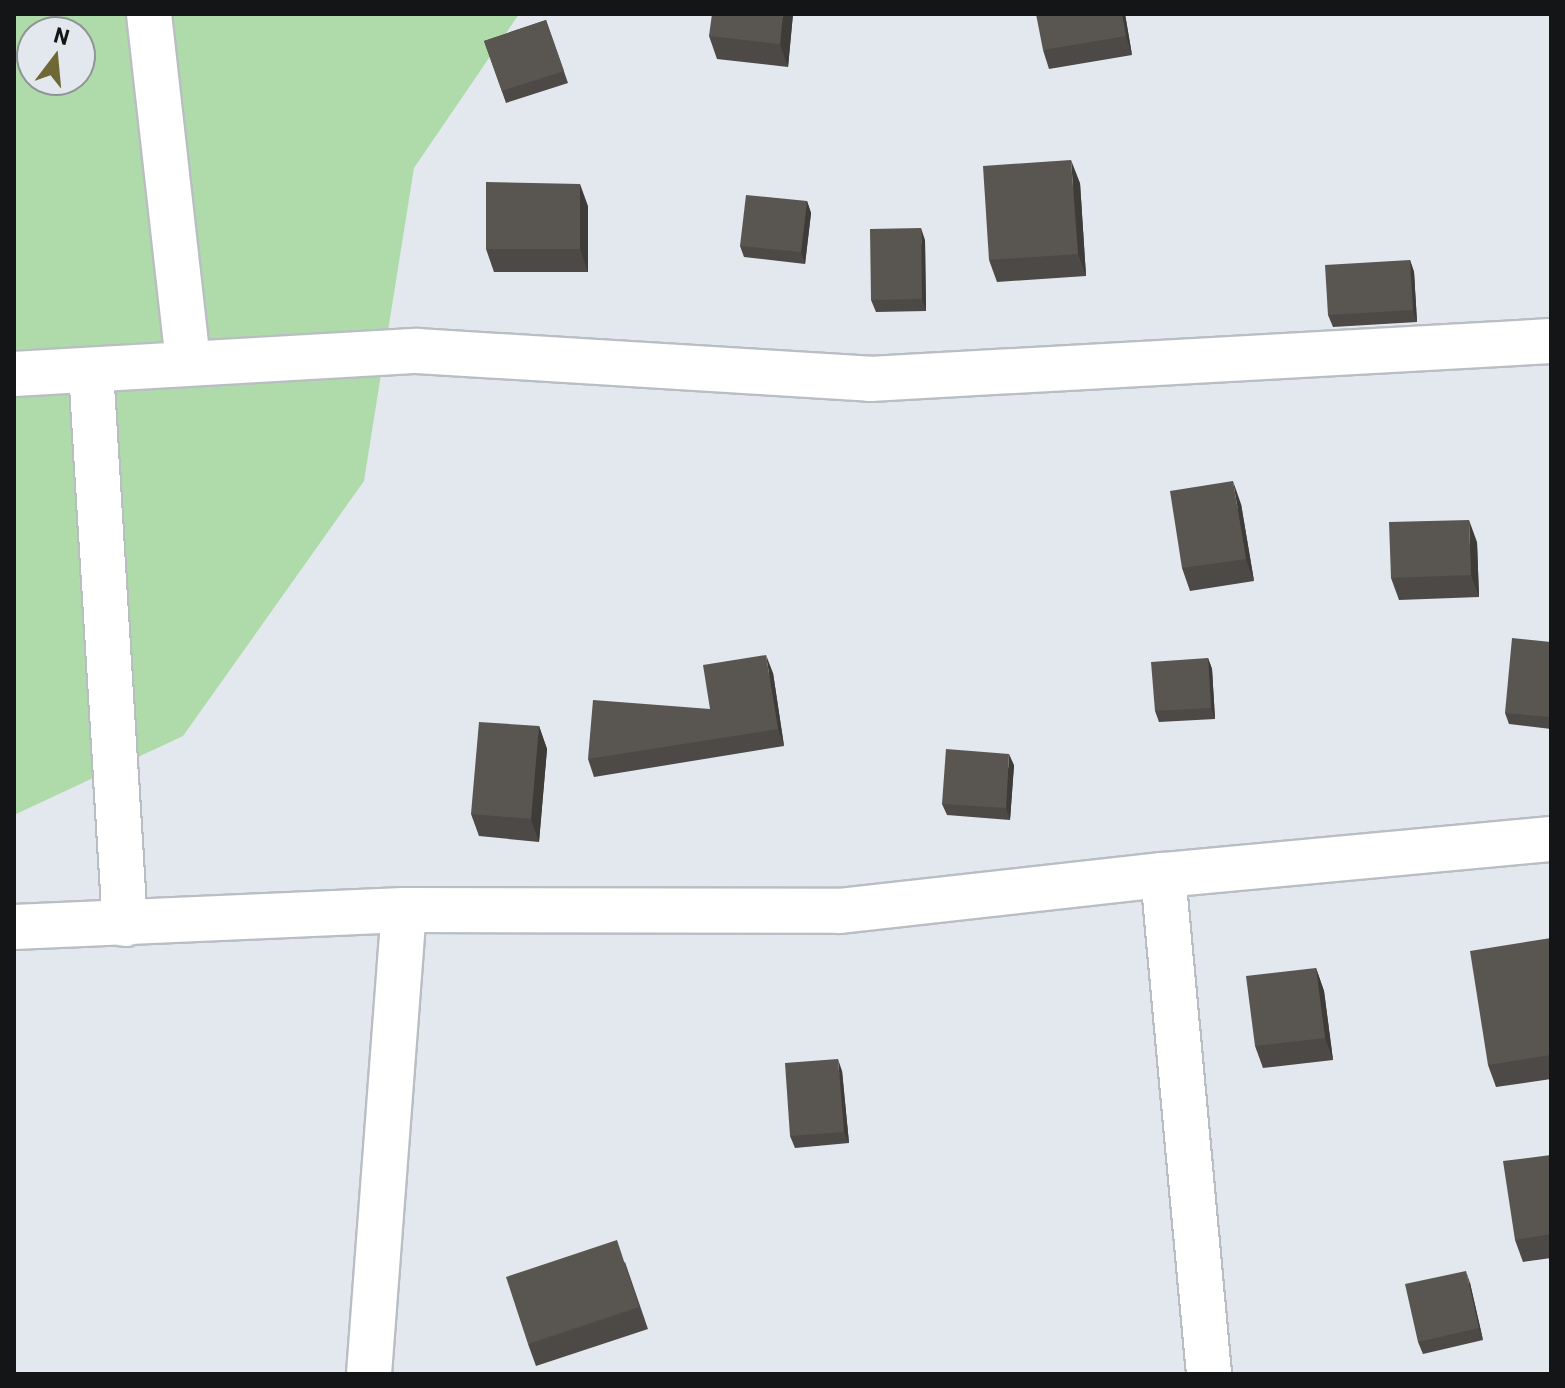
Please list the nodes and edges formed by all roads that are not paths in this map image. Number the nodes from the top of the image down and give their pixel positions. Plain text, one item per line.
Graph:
1 (149, 14) edge
2 (1551, 341) edge
3 (188, 362) junction
4 (91, 370) junction
5 (14, 374) edge
6 (1551, 839) edge
7 (1163, 875) junction
8 (404, 910) junction
9 (125, 924) junction
10 (14, 927) edge
11 (369, 1374) edge
12 (1209, 1374) edge

1 - 3 street
2 - 3 street
3 - 4 street
4 - 5 street
4 - 9 street
6 - 7 street
7 - 8 street
7 - 12 street
8 - 9 street
8 - 11 street
9 - 10 street

